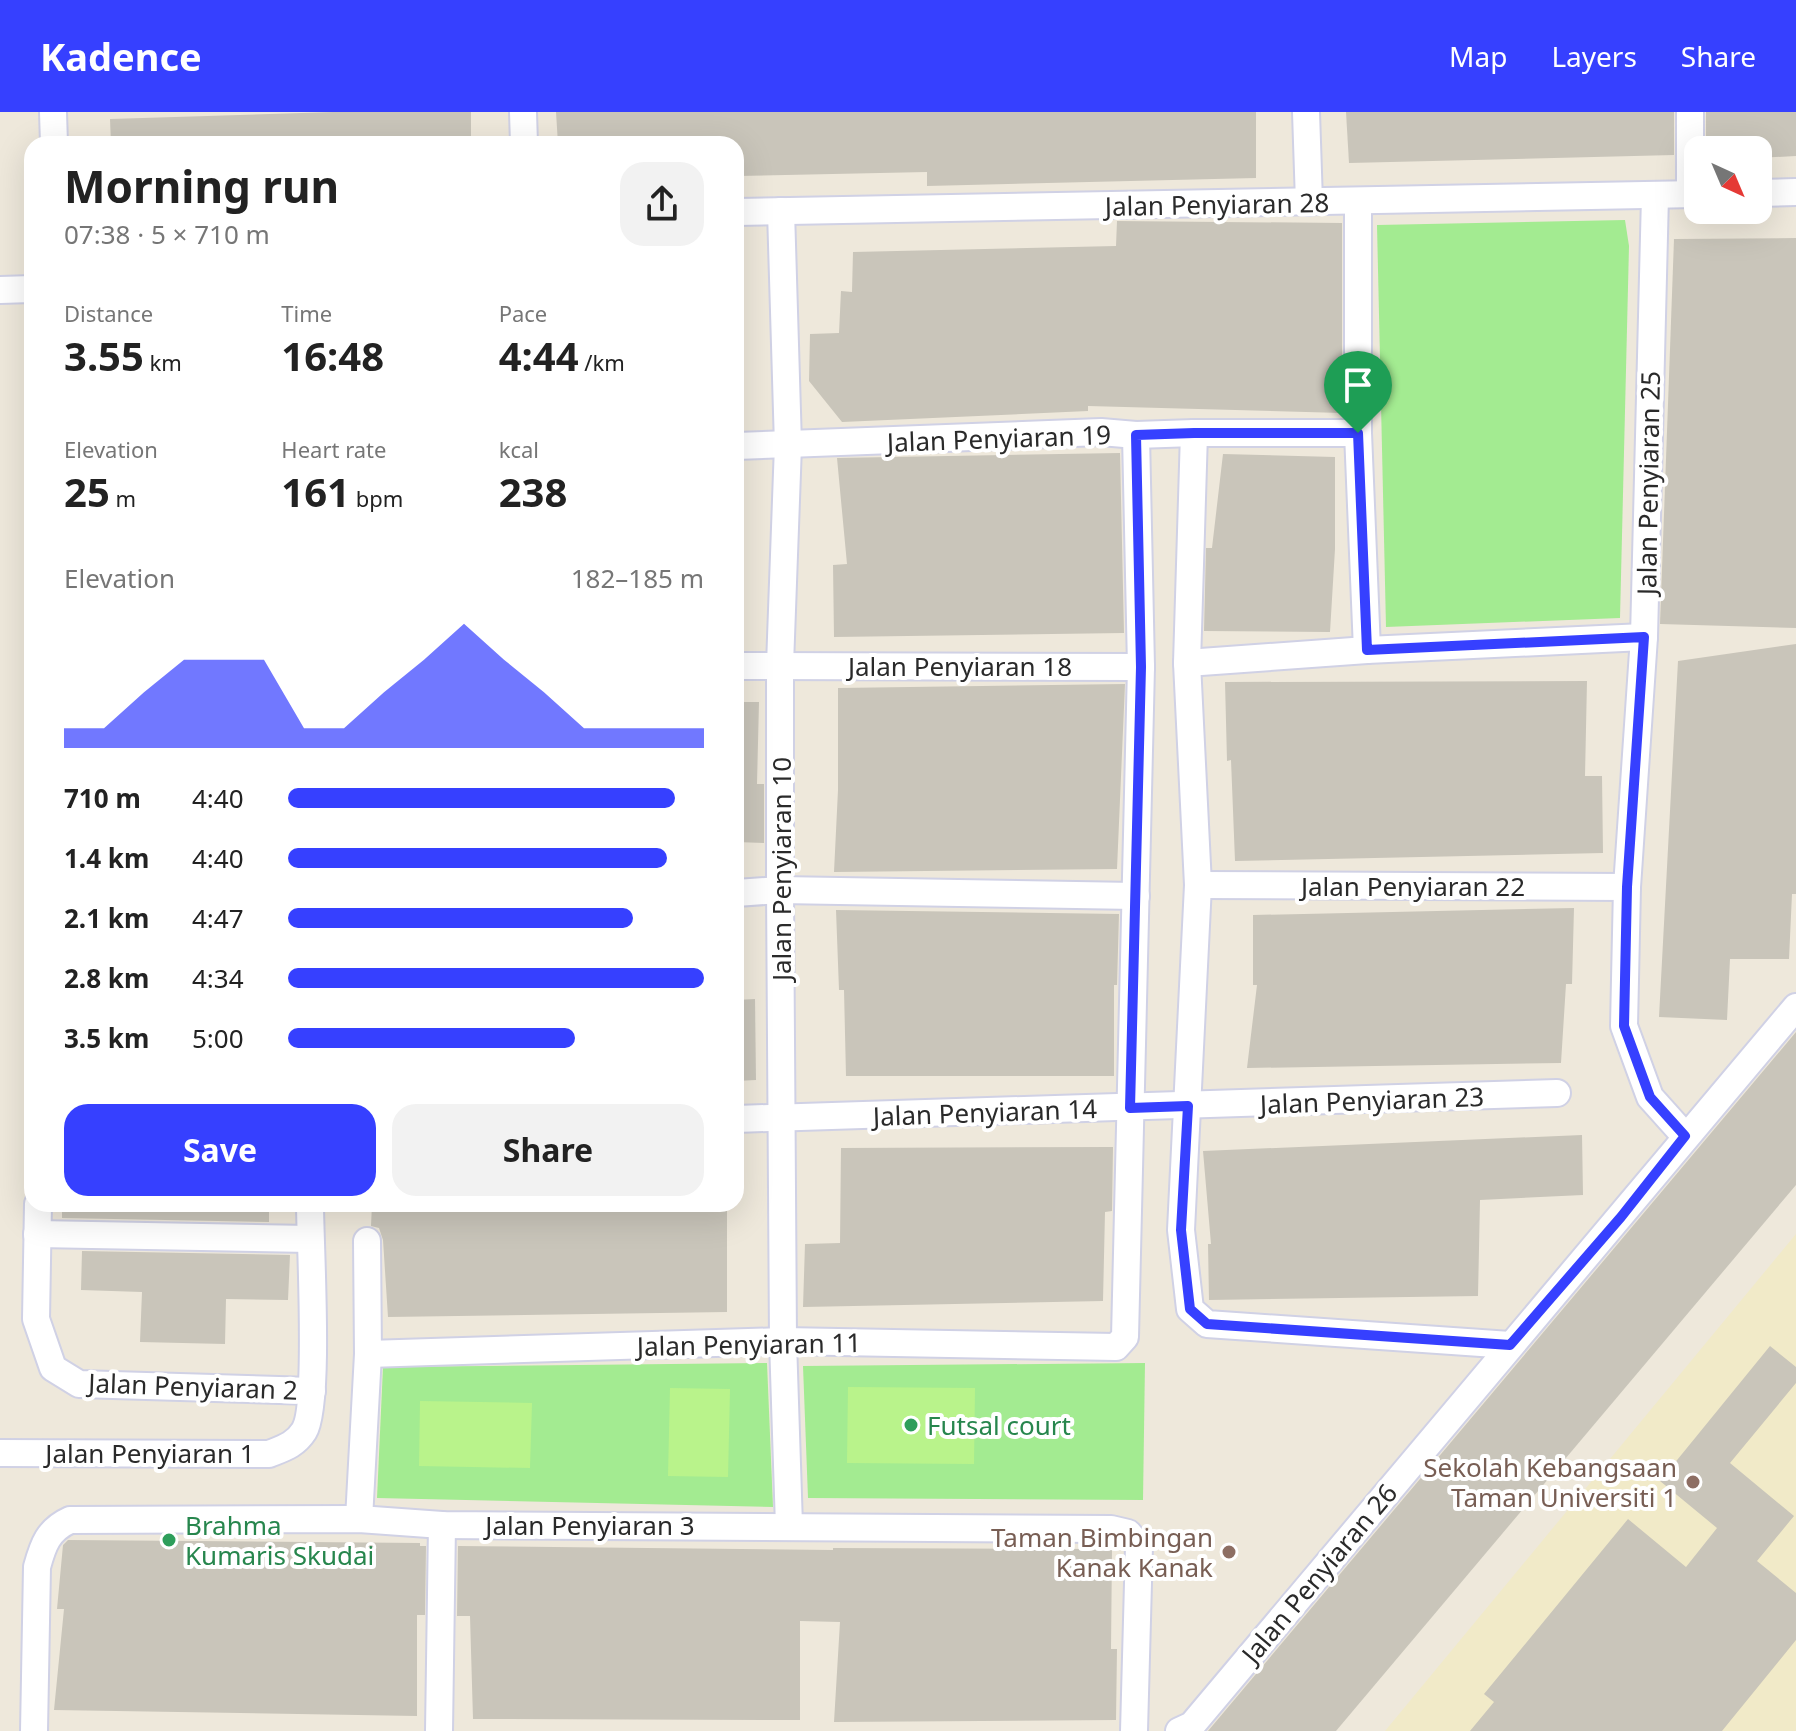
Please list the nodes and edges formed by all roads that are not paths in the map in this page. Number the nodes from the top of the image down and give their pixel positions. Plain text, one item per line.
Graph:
1 (53, 112) edge
2 (523, 112) edge
3 (1306, 112) edge
4 (1690, 112) edge
5 (54, 136) edge
6 (524, 136) edge
7 (1691, 136) edge
8 (1796, 192) edge
9 (1772, 193) edge
10 (1684, 195) edge
11 (1655, 196) junction
12 (1358, 201) junction
13 (1309, 202) junction
14 (781, 211) junction
15 (744, 212) edge
16 (24, 289) edge
17 (0, 290) edge
18 (1194, 433) junction
19 (1358, 433) junction
20 (1136, 435) junction
21 (788, 445) junction
22 (744, 446) edge
23 (1644, 637) junction
24 (1367, 650) junction
25 (1187, 663) junction
26 (780, 665) junction
27 (744, 666) edge
28 (1141, 667) junction
29 (1198, 885) junction
30 (1627, 887) junction
31 (780, 890) junction
32 (744, 892) edge
33 (1136, 896) junction
34 (1796, 1007) edge
35 (1557, 1093) dead end
36 (1188, 1106) junction
37 (1130, 1108) junction
38 (744, 1119) edge
39 (782, 1119) junction
40 (1685, 1136) junction
41 (38, 1212) edge
42 (310, 1212) edge
43 (37, 1234) junction
44 (310, 1239) junction
45 (367, 1241) dead end
46 (783, 1341) junction
47 (1510, 1345) junction
48 (368, 1354) junction
49 (312, 1391) junction
50 (0, 1453) edge
51 (359, 1519) junction
52 (442, 1525) junction
53 (789, 1526) junction
54 (34, 1731) edge
55 (439, 1731) edge
56 (1134, 1731) edge
57 (1179, 1731) edge

1 - 5 street
2 - 6 street
3 - 13 street
4 - 7 street
8 - 9 street
10 - 11 street, Jalan Penyiaran 28
11 - 12 street, Jalan Penyiaran 28
11 - 23 street, Jalan Penyiaran 25
12 - 13 street, Jalan Penyiaran 28
12 - 19 street
13 - 14 street, Jalan Penyiaran 28
14 - 15 street, Jalan Penyiaran 28
14 - 21 street, Jalan Penyiaran 10
16 - 17 street
18 - 19 street, Jalan Penyiaran 19
18 - 20 street, Jalan Penyiaran 19
18 - 25 street
19 - 24 street
20 - 21 street, Jalan Penyiaran 19
20 - 28 street
21 - 22 street, Jalan Penyiaran 19
21 - 26 street, Jalan Penyiaran 10
23 - 24 street
23 - 30 street, Jalan Penyiaran 25
24 - 25 street
25 - 29 street
26 - 27 street, Jalan Penyiaran 18
26 - 28 street, Jalan Penyiaran 18
26 - 31 street, Jalan Penyiaran 10
28 - 33 street
29 - 30 street, Jalan Penyiaran 22
29 - 36 street
30 - 40 street, Jalan Penyiaran 25
31 - 32 street
31 - 33 street
31 - 39 street, Jalan Penyiaran 10
33 - 37 street
34 - 40 street, Jalan Penyiaran 26
35 - 36 street, Jalan Penyiaran 23
36 - 37 street, Jalan Penyiaran 14
36 - 47 street
37 - 39 street, Jalan Penyiaran 14
37 - 46 street, Jalan Penyiaran 11
38 - 39 street, Jalan Penyiaran 14
39 - 46 street, Jalan Penyiaran 10
40 - 47 street, Jalan Penyiaran 26
41 - 43 street, Jalan Penyiaran 2
42 - 44 street, Jalan Penyiaran 1
43 - 44 street
43 - 49 street, Jalan Penyiaran 2
44 - 49 street, Jalan Penyiaran 1
45 - 48 street
46 - 48 street, Jalan Penyiaran 11
46 - 53 street, Jalan Penyiaran 10
47 - 57 street, Jalan Penyiaran 26
48 - 51 street
49 - 50 street, Jalan Penyiaran 1
51 - 52 street, Jalan Penyiaran 3
51 - 54 street, Jalan Penyiaran 3
52 - 53 street, Jalan Penyiaran 3
52 - 55 street
53 - 56 street, Jalan Penyiaran 3

